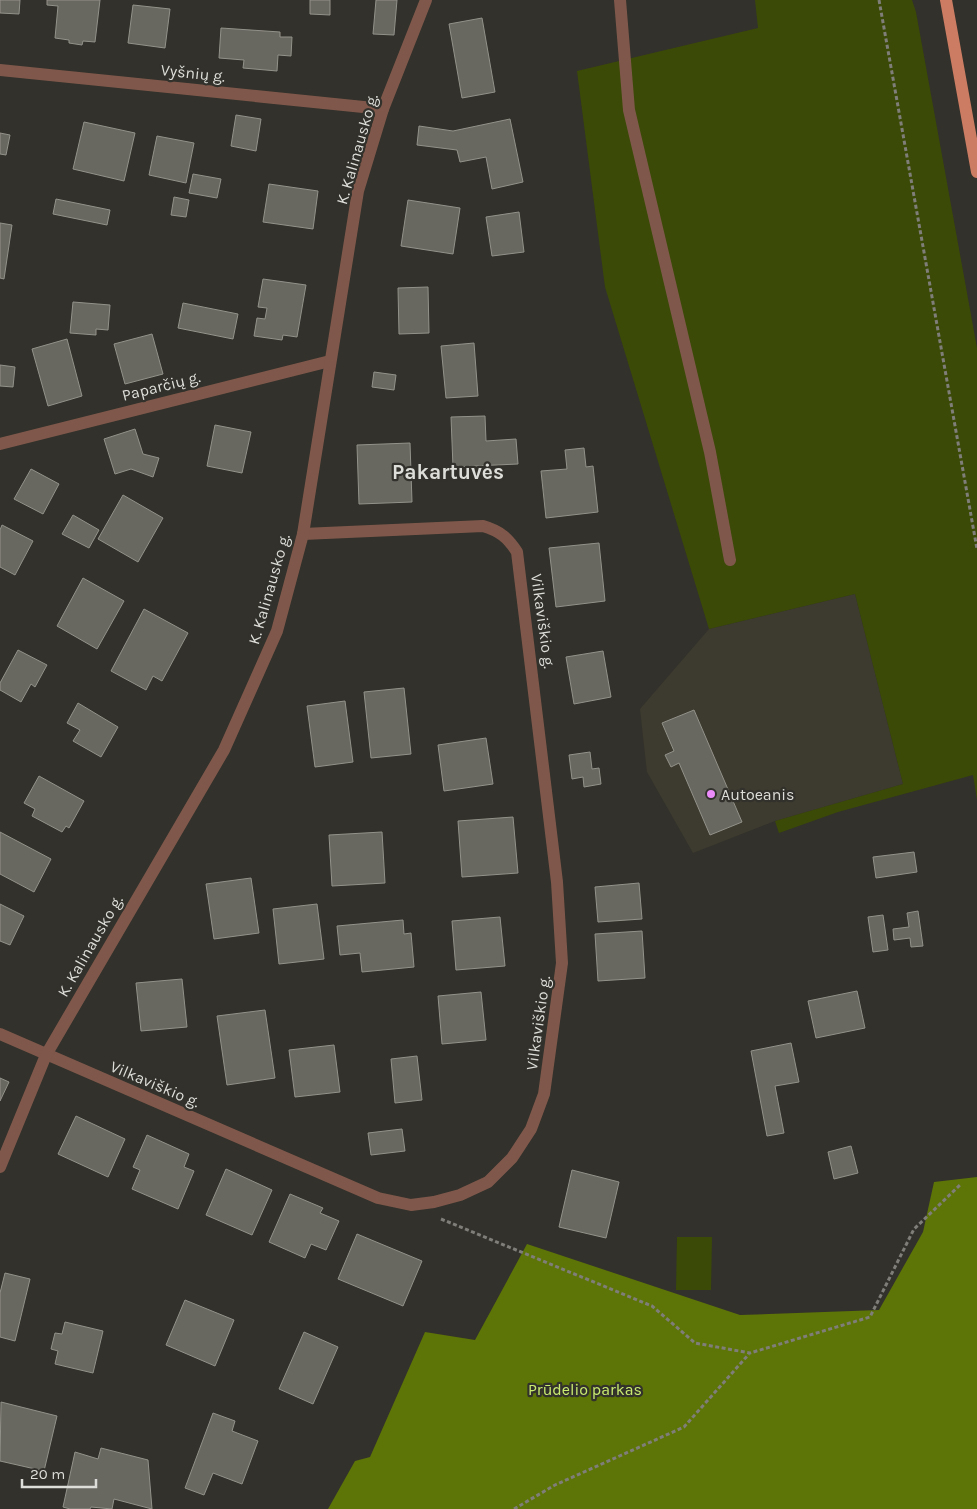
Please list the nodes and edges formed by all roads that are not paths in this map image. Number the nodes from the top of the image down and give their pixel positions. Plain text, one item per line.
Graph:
1 (426, 0) edge
2 (620, 0) edge
3 (946, 0) edge
4 (0, 70) edge
5 (383, 108) junction
6 (977, 172) edge
7 (330, 361) junction
8 (0, 444) edge
9 (303, 534) junction
10 (730, 560) dead end
11 (0, 1034) edge
12 (46, 1054) junction
13 (0, 1167) edge

1 - 5 street, K. Kalinausko g.
2 - 10 street
3 - 6 main road
4 - 5 street, Vyšnių g.
5 - 7 street, K. Kalinausko g.
7 - 8 street, Paparčių g.
7 - 9 street, K. Kalinausko g.
9 - 12 street, K. Kalinausko g.
9 - 12 street, Vilkaviškio g.
11 - 12 street, Vilkaviškio g.
12 - 13 street, K. Kalinausko g.

